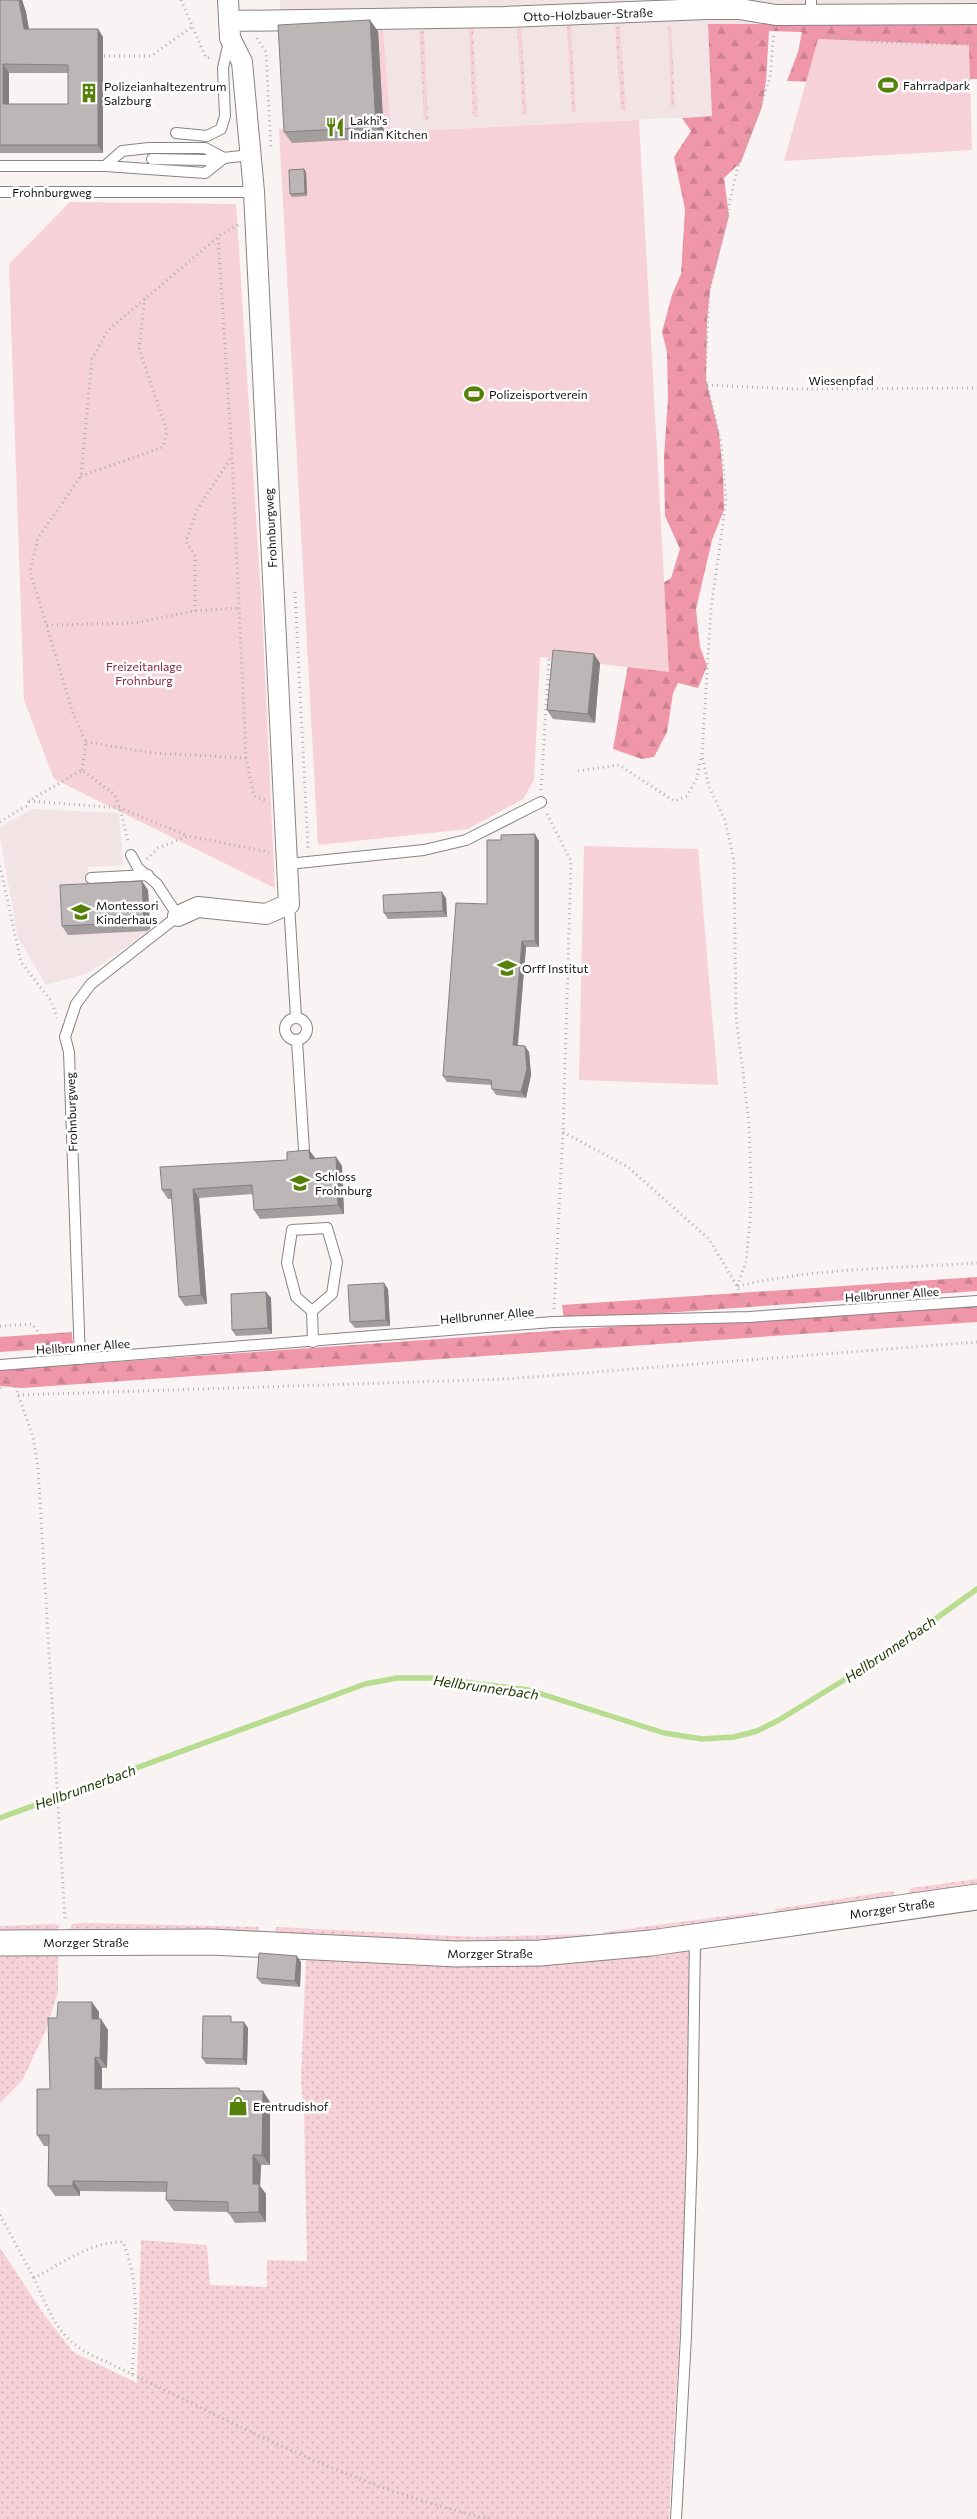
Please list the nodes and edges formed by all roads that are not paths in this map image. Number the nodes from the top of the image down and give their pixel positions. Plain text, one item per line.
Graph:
1 (228, 0) edge
2 (811, 7) edge
3 (977, 14) edge
4 (224, 35) junction
5 (176, 133) dead end
6 (250, 155) junction
7 (224, 158) junction
8 (152, 159) dead end
9 (0, 166) edge
10 (105, 166) junction
11 (0, 192) edge
12 (254, 192) junction
13 (541, 802) road end
14 (130, 855) road end
15 (288, 858) junction
16 (148, 875) junction
17 (91, 878) dead end
18 (289, 904) junction
19 (178, 916) junction
20 (296, 1017) junction
21 (297, 1041) junction
22 (304, 1150) edge
23 (977, 1301) edge
24 (312, 1311) junction
25 (314, 1342) junction
26 (80, 1359) junction
27 (5, 1365) edge
28 (977, 1897) edge
29 (696, 1936) junction
30 (0, 1943) edge
31 (676, 2519) edge

1 - 4 street, Frohnburgweg
2 - 3 street, Otto-Holzbauer-Straße
2 - 4 street, Otto-Holzbauer-Straße
4 - 5 lane
4 - 6 street, Frohnburgweg
6 - 7 lane
6 - 12 street, Frohnburgweg
7 - 8 lane
7 - 10 lane
7 - 10 lane
9 - 10 lane
11 - 12 lane, Frohnburgweg
12 - 15 street, Frohnburgweg
13 - 15 lane
14 - 16 lane
15 - 18 street, Frohnburgweg
16 - 17 lane
16 - 19 lane
18 - 19 street, Frohnburgweg
18 - 20 lane
19 - 26 lane, Frohnburgweg
20 - 21 lane
20 - 21 lane
21 - 22 lane
23 - 25 lane, Hellbrunner Allee
24 - 24 lane
24 - 25 lane
25 - 26 lane, Hellbrunner Allee
26 - 27 lane, Hellbrunner Allee
28 - 29 street, Morzger Straße
29 - 30 street, Morzger Straße
29 - 31 lane

